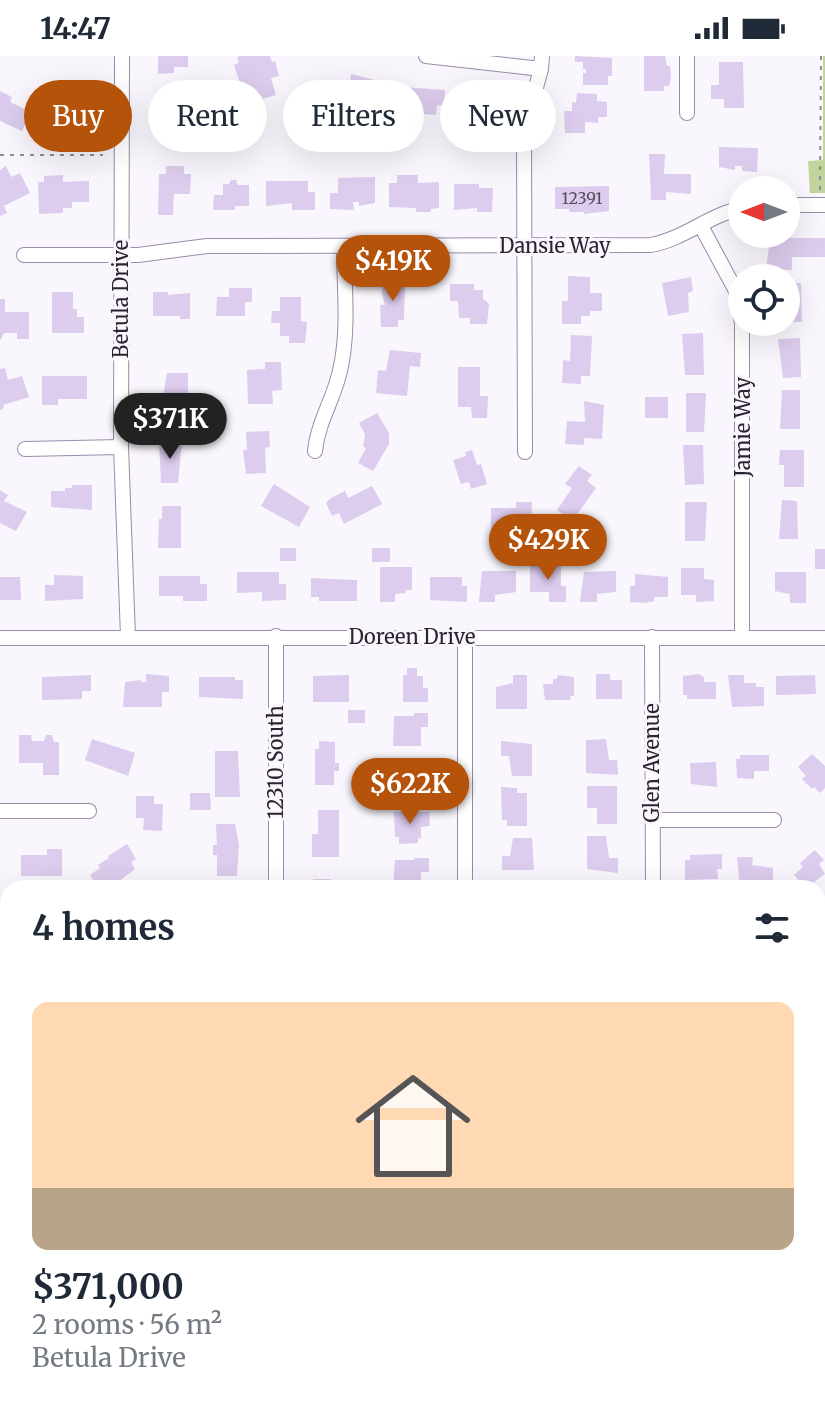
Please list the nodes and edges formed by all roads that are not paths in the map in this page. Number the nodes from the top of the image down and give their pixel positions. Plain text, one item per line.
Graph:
1 (122, 56) edge
2 (426, 56) edge
3 (687, 56) edge
4 (542, 62) edge
5 (687, 113) dead end
6 (800, 205) edge
7 (825, 205) edge
8 (728, 214) edge
9 (701, 226) junction
10 (344, 246) junction
11 (525, 246) junction
12 (24, 255) dead end
13 (122, 255) junction
14 (121, 447) junction
15 (25, 449) dead end
16 (315, 451) dead end
17 (525, 452) dead end
18 (276, 636) junction
19 (128, 637) junction
20 (465, 637) junction
21 (652, 637) junction
22 (0, 638) edge
23 (742, 638) junction
24 (825, 638) edge
25 (0, 811) edge
26 (89, 811) dead end
27 (652, 820) junction
28 (774, 820) dead end
29 (276, 880) edge
30 (465, 880) edge
31 (653, 880) edge

1 - 13 street, Betula Drive
2 - 4 street
3 - 5 street
4 - 11 street
6 - 7 street
8 - 9 street, Dansie Way
9 - 11 street, Dansie Way
9 - 23 street, Jamie Way
10 - 11 street, Dansie Way
10 - 13 street, Dansie Way
10 - 16 street
11 - 17 street
12 - 13 street, Dansie Way
13 - 14 street, Betula Drive
14 - 15 street
14 - 19 street, Betula Drive
18 - 19 street, Doreen Drive
18 - 20 street, Doreen Drive
18 - 29 street, 12310 South
19 - 22 street, Doreen Drive
20 - 21 street, Doreen Drive
20 - 30 street
21 - 23 street, Doreen Drive
21 - 27 street, Glen Avenue
23 - 24 street, Doreen Drive
25 - 26 street
27 - 28 street
27 - 31 street, Glen Avenue

